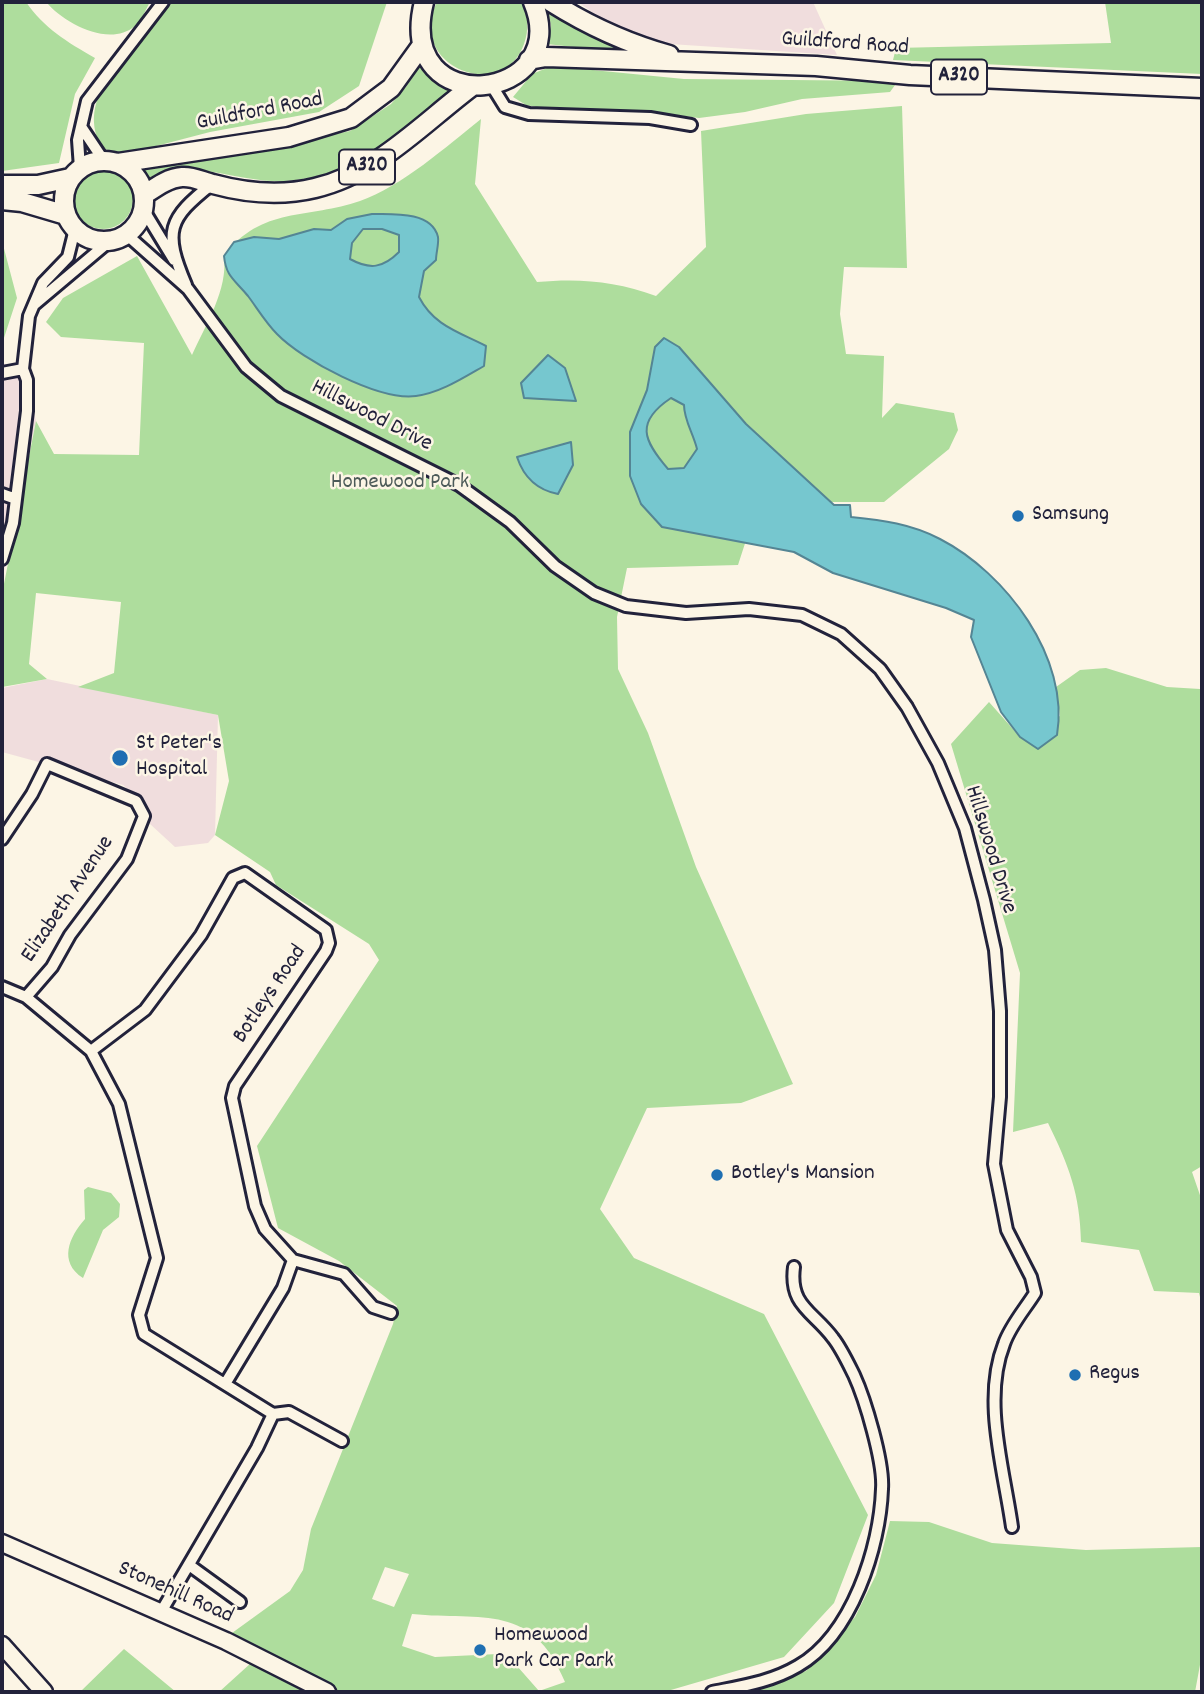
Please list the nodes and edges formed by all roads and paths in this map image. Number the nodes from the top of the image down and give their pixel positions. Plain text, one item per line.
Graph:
1 (163, 2) edge
2 (424, 2) edge
3 (533, 2) edge
4 (551, 2) edge
5 (422, 45) junction
6 (529, 60) junction
7 (693, 61) junction
8 (492, 86) junction
9 (471, 87) junction
10 (1202, 88) edge
11 (691, 125) dead end
12 (82, 128) junction
13 (111, 162) junction
14 (75, 173) junction
15 (212, 184) junction
16 (2, 185) edge
17 (2, 201) edge
18 (144, 202) junction
19 (71, 222) junction
20 (119, 237) junction
21 (177, 264) junction
22 (188, 289) junction
23 (35, 304) junction
24 (23, 369) junction
25 (2, 373) edge
26 (2, 494) edge
27 (16, 499) junction
28 (2, 559) edge
29 (2, 839) edge
30 (2, 986) edge
31 (26, 998) junction
32 (92, 1051) junction
33 (293, 1260) junction
34 (794, 1267) dead end
35 (391, 1313) dead end
36 (225, 1384) junction
37 (273, 1414) junction
38 (342, 1441) dead end
39 (1012, 1527) dead end
40 (2, 1544) edge
41 (189, 1565) junction
42 (240, 1602) dead end
43 (161, 1612) junction
44 (2, 1645) edge
45 (44, 1692) edge
46 (327, 1692) edge
47 (712, 1692) edge

1 - 12 street
2 - 5 main road
3 - 6 main road
4 - 7 main road, Guildford Road / A320
5 - 9 main road
5 - 13 main road, Guildford Road / A320
6 - 7 main road, Guildford Road / A320
6 - 8 main road
7 - 10 main road, Guildford Road / A320
8 - 9 main road
8 - 11 street
9 - 15 main road, A320
12 - 13 street
12 - 14 street
13 - 14 main road, A320
13 - 18 main road
14 - 16 main road, A320
14 - 19 main road
15 - 18 main road, A320
15 - 21 street, Hillswood Drive
17 - 19 main road
18 - 20 main road, A320
18 - 21 street, Hillswood Drive
19 - 20 main road
19 - 23 street
20 - 22 street, Hillswood Drive
20 - 23 street
21 - 22 street, Hillswood Drive
22 - 39 street, Hillswood Drive
23 - 24 street
24 - 25 street
24 - 27 street
26 - 27 street
27 - 28 street
29 - 31 street, Elizabeth Avenue
30 - 31 street
31 - 32 street
32 - 33 street, Botleys Road
32 - 36 street
33 - 35 street
33 - 36 street
34 - 47 street
36 - 37 street
37 - 38 street
37 - 41 street
40 - 43 street, Stonehill Road
41 - 42 street
41 - 43 street
43 - 46 street, Stonehill Road
44 - 45 street

